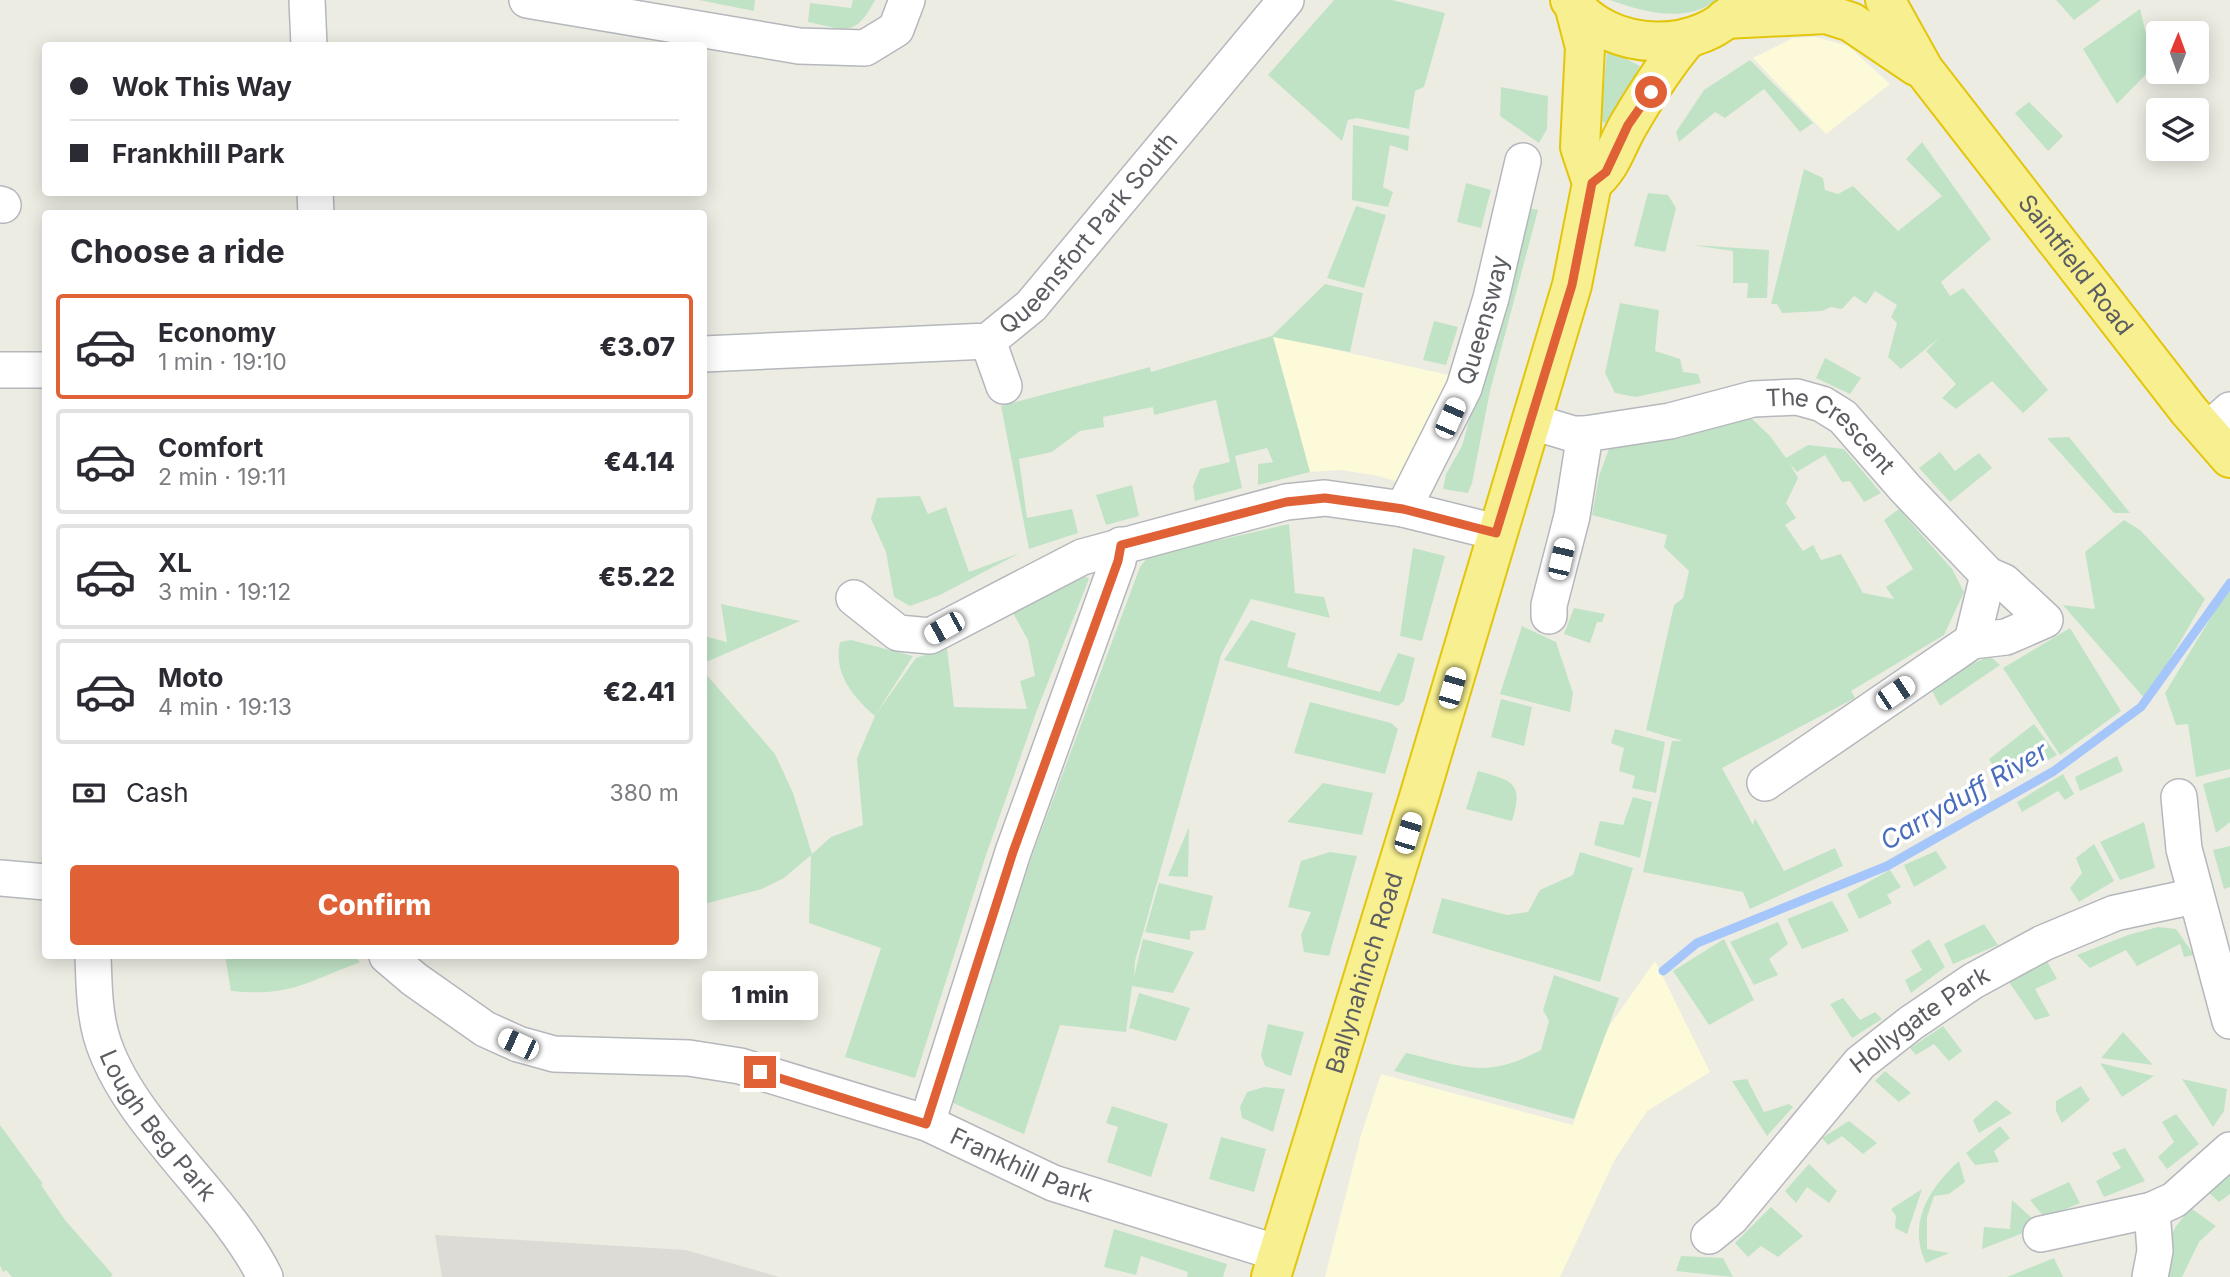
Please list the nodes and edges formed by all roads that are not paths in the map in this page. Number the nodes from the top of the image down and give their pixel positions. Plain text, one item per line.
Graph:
1 (307, 0) edge
2 (531, 0) edge
3 (907, 0) edge
4 (1286, 0) edge
5 (1885, 0) edge
6 (1572, 3) edge
7 (1734, 10) edge
8 (1688, 39) junction
9 (309, 42) edge
10 (1924, 70) junction
11 (1523, 161) dead end
12 (1592, 183) junction
13 (988, 341) junction
14 (707, 354) edge
15 (0, 370) edge
16 (42, 370) edge
17 (1004, 386) dead end
18 (1530, 421) junction
19 (2222, 433) edge
20 (1586, 434) junction
21 (1403, 509) junction
22 (1496, 533) junction
23 (1121, 545) junction
24 (1988, 575) junction
25 (855, 598) dead end
26 (1549, 616) dead end
27 (1972, 641) junction
28 (1765, 783) dead end
29 (2179, 797) dead end
30 (0, 878) edge
31 (42, 882) edge
32 (2195, 895) junction
33 (93, 959) edge
34 (391, 959) edge
35 (2230, 1021) edge
36 (926, 1124) junction
37 (2230, 1150) edge
38 (2152, 1210) junction
39 (2041, 1234) dead end
40 (1709, 1236) dead end
41 (1274, 1265) edge
42 (265, 1277) edge
43 (2150, 1277) edge

1 - 9 street
2 - 3 street
4 - 13 street, Queensfort Park South
5 - 10 highway, Saintfield Road
6 - 8 highway
6 - 12 highway, Ballynahinch Road
7 - 8 highway
7 - 10 highway, Saintfield Road
8 - 12 highway, Ballynahinch Road
10 - 19 highway, Saintfield Road
11 - 21 street, Queensway
12 - 18 highway, Ballynahinch Road
13 - 14 street, Queensfort Park South
13 - 17 street
15 - 16 street
18 - 20 street, The Crescent
18 - 22 highway, Ballynahinch Road
20 - 24 street, The Crescent
20 - 26 street
21 - 22 street
21 - 23 street
22 - 41 highway, Ballynahinch Road
23 - 25 street
23 - 36 street
24 - 27 street
24 - 27 street, The Crescent
27 - 28 street, The Crescent
29 - 32 street
30 - 31 street
32 - 35 street
32 - 40 street, Hollygate Park
33 - 42 street, Lough Beg Park
34 - 36 street, Frankhill Park
36 - 41 street, Frankhill Park
37 - 38 street
38 - 39 street
38 - 43 street

